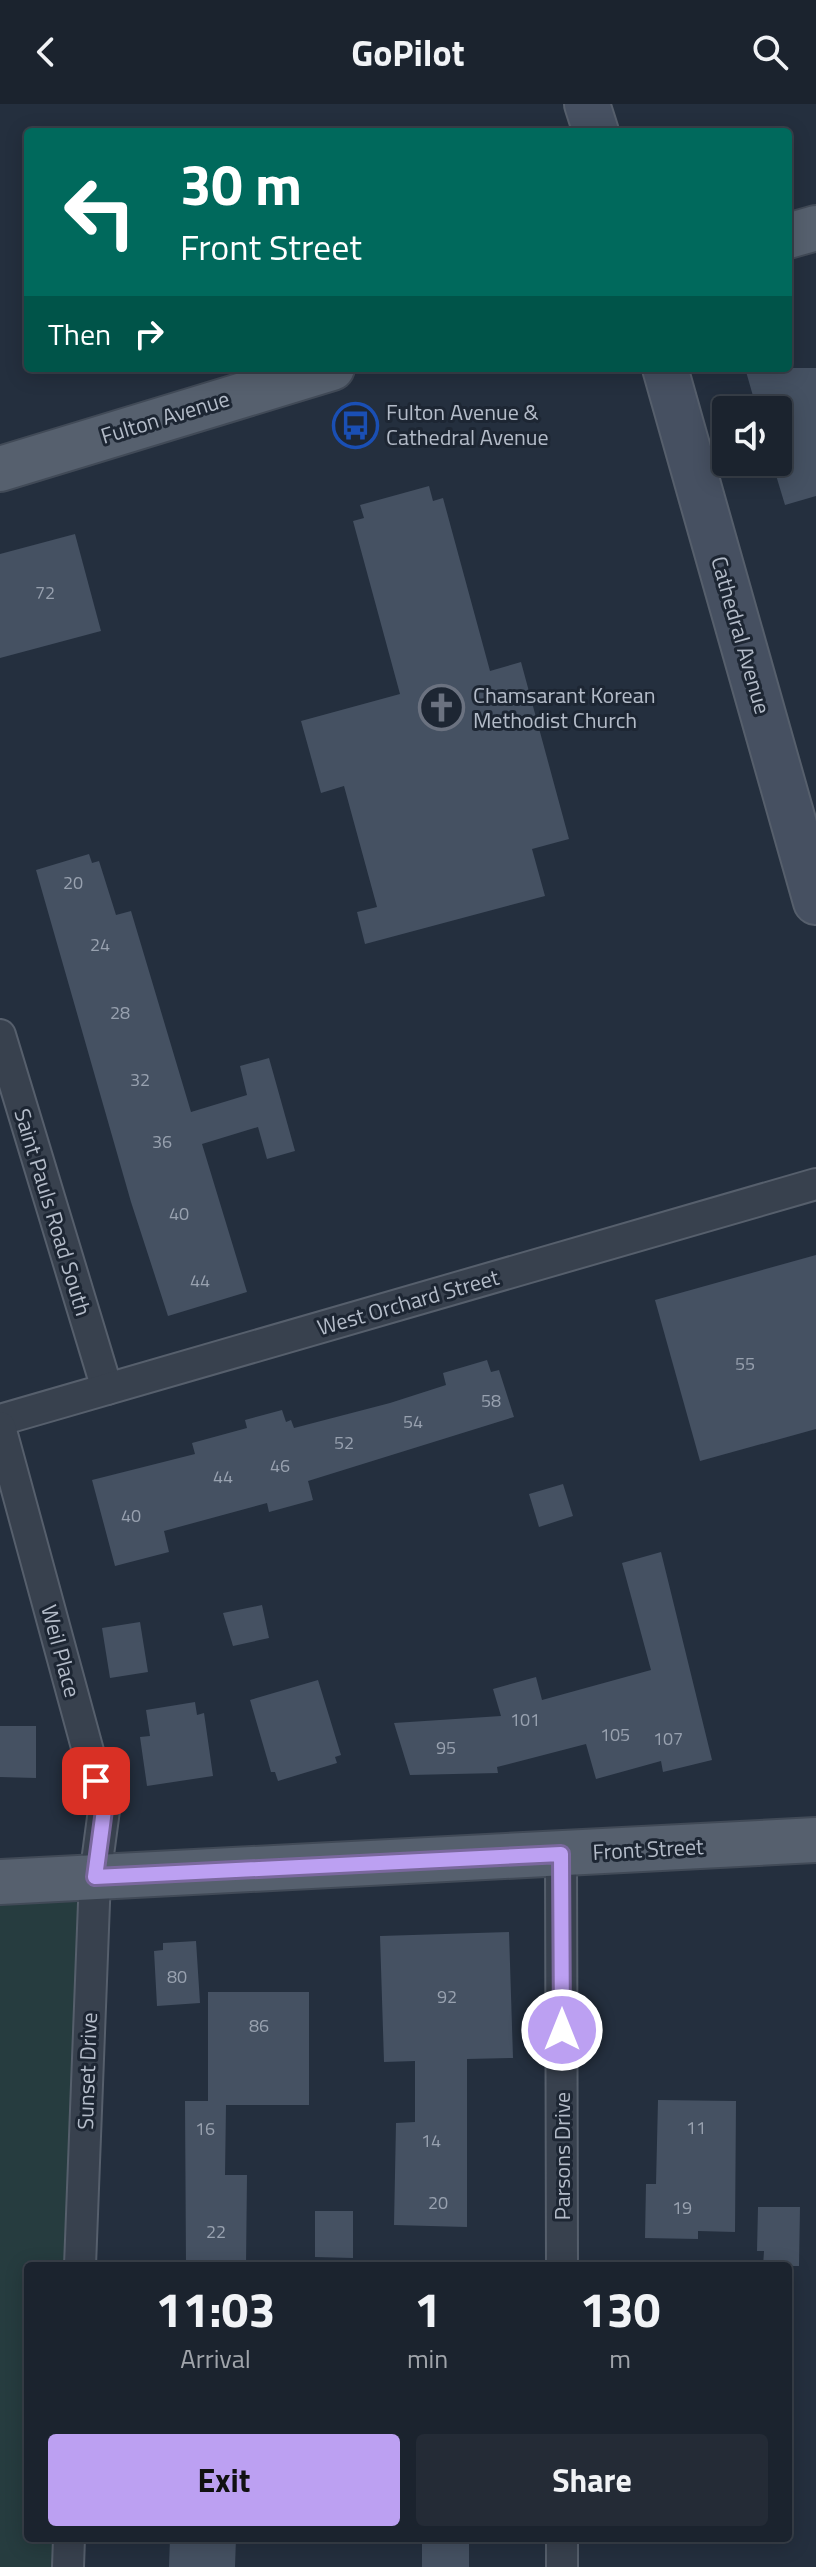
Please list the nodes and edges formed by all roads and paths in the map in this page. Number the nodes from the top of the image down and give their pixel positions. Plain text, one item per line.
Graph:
1 (587, 104) edge
2 (595, 128) edge
3 (816, 228) edge
4 (792, 235) edge
5 (319, 372) edge
6 (666, 372) edge
7 (0, 469) edge
8 (816, 902) edge
9 (0, 1035) edge
10 (816, 1184) edge
11 (107, 1389) junction
12 (0, 1420) edge
13 (0, 1427) edge
14 (816, 1840) edge
15 (561, 1854) junction
16 (95, 1877) junction
17 (0, 1882) edge
18 (80, 2262) edge
19 (562, 2262) edge
20 (69, 2542) edge
21 (562, 2542) edge
22 (68, 2567) edge
23 (562, 2567) edge

1 - 2 street
3 - 4 main road
5 - 7 main road, Fulton Avenue
6 - 8 street, Cathedral Avenue
9 - 11 street, Saint Pauls Road South
10 - 11 street, West Orchard Street
11 - 12 street, West Orchard Street
13 - 16 street, Weil Place
14 - 15 main road, Front Street
15 - 16 main road, Front Street
15 - 19 street, Parsons Drive
16 - 17 main road, Front Street
16 - 18 street, Sunset Drive
20 - 22 street
21 - 23 street

